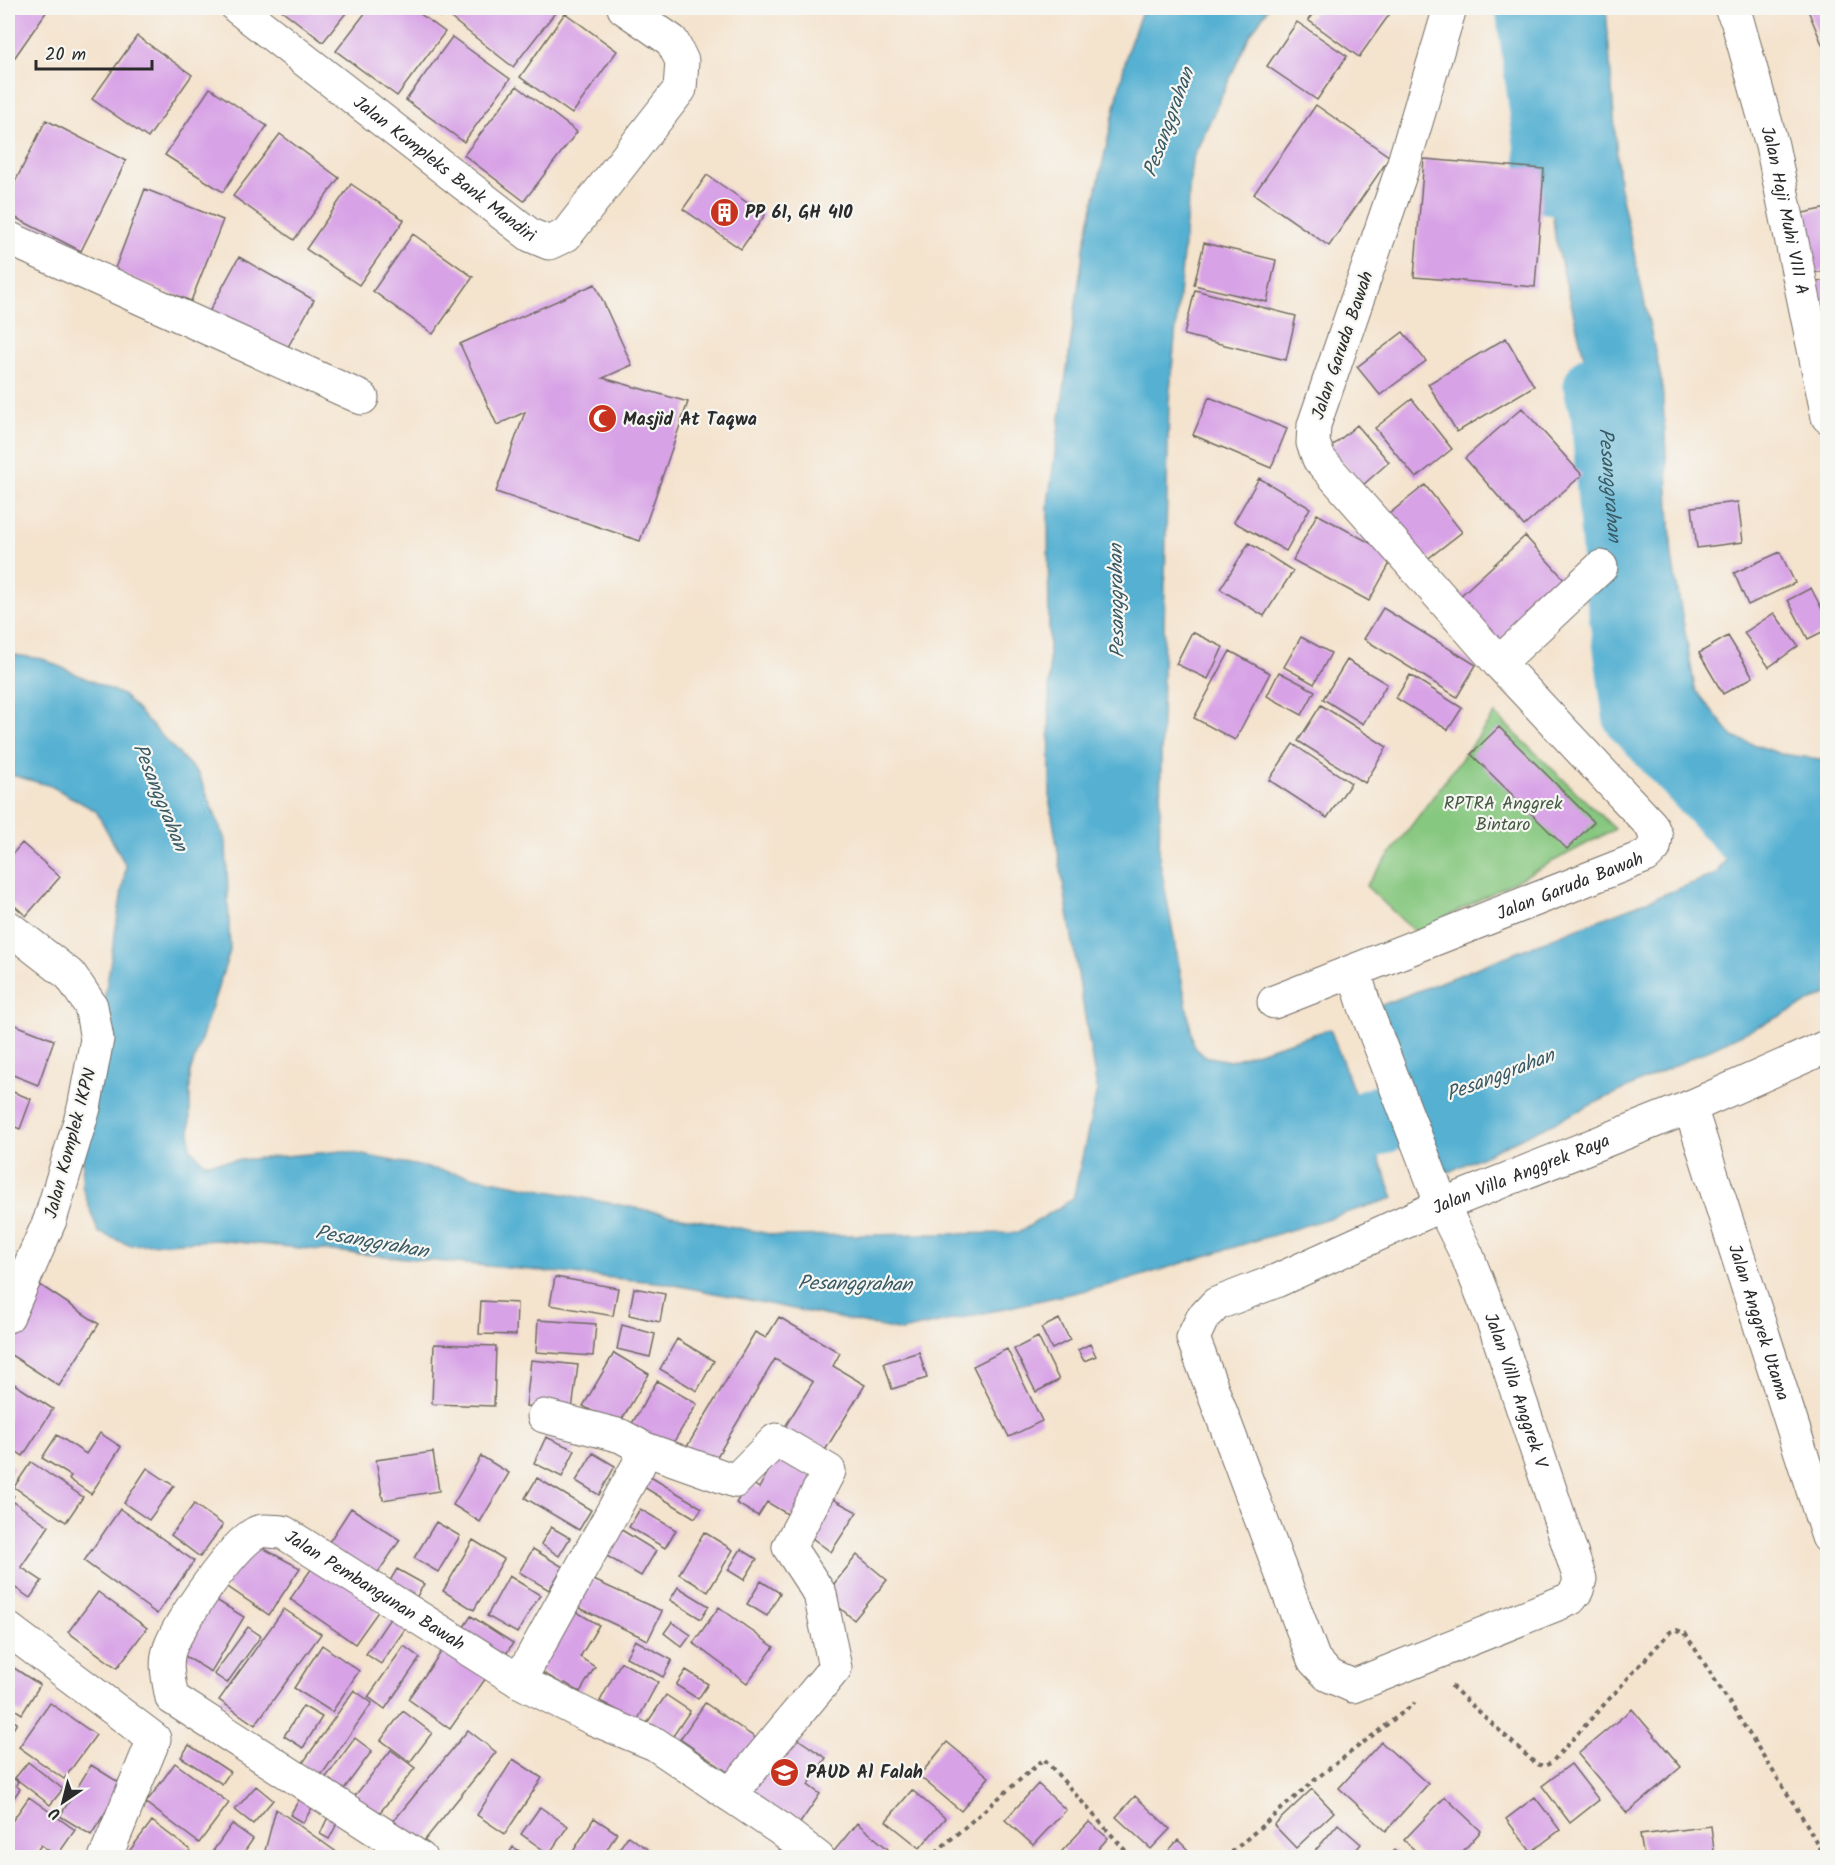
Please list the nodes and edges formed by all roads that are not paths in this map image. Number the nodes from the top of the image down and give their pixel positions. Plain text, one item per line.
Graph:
1 (238, 8) edge
2 (624, 8) edge
3 (1450, 8) edge
4 (1731, 8) edge
5 (8, 238) edge
6 (362, 398) dead end
7 (1827, 417) edge
8 (1601, 567) dead end
9 (1499, 663) junction
10 (8, 927) edge
11 (1354, 971) junction
12 (1274, 1002) dead end
13 (1827, 1046) edge
14 (1690, 1107) junction
15 (1437, 1191) junction
16 (8, 1316) edge
17 (544, 1416) dead end
18 (645, 1449) junction
19 (1827, 1537) edge
20 (1580, 1579) joint
21 (8, 1629) edge
22 (519, 1681) junction
23 (730, 1795) junction
24 (105, 1857) edge
25 (420, 1857) edge
26 (818, 1857) edge

1 - 2 street, Jalan Kompleks Bank Mandiri
3 - 9 street, Jalan Garuda Bawah
4 - 7 street, Jalan Haji Muhi VIII A
5 - 6 street
8 - 9 street
9 - 11 street, Jalan Garuda Bawah
10 - 16 street, Jalan Komplek IKPN
11 - 12 street
11 - 15 street
13 - 14 street, Jalan Villa Anggrek Raya
14 - 15 street, Jalan Villa Anggrek Raya
14 - 19 street, Jalan Anggrek Utama
15 - 20 street, Jalan Villa Anggrek V
15 - 20 street, Jalan Villa Anggrek Raya
17 - 18 street
18 - 22 street
18 - 23 street
21 - 24 street
22 - 23 street, Jalan Pembangunan Bawah
22 - 25 street, Jalan Pembangunan Bawah
23 - 26 street, Jalan Pembangunan Bawah

